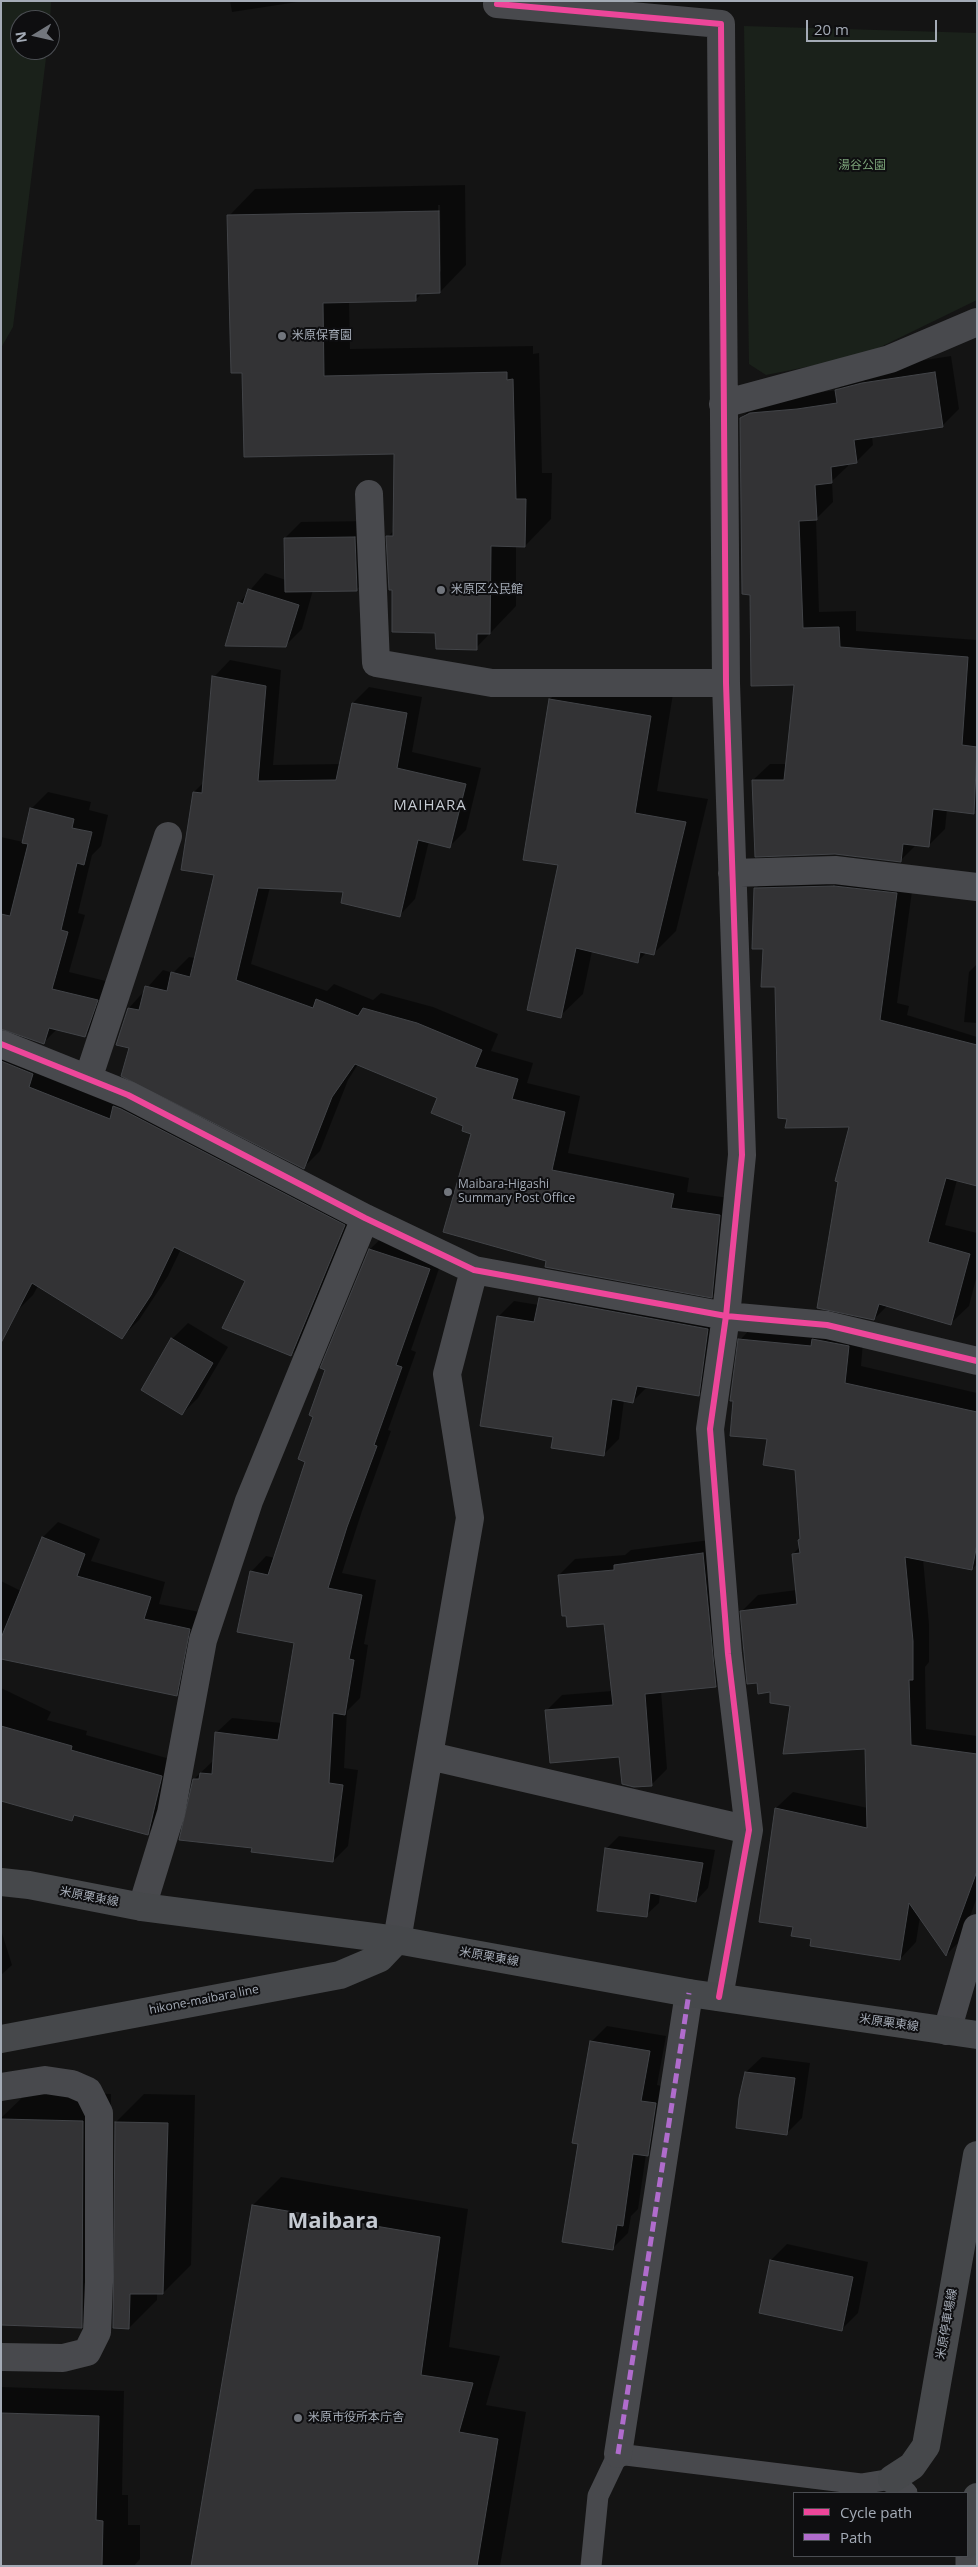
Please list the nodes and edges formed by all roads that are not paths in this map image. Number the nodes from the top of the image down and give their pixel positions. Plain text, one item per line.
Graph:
1 (497, 4) dead end
2 (977, 322) edge
3 (723, 404) junction
4 (369, 494) dead end
5 (726, 683) junction
6 (168, 836) dead end
7 (732, 873) junction
8 (977, 887) edge
9 (1, 1044) edge
10 (88, 1079) junction
11 (365, 1218) junction
12 (474, 1270) junction
13 (726, 1316) junction
14 (977, 1361) edge
15 (430, 1756) junction
16 (749, 1830) junction
17 (1, 1882) edge
18 (142, 1907) junction
19 (977, 1928) edge
20 (397, 1940) junction
21 (689, 1993) junction
22 (719, 1997) junction
23 (947, 2031) junction
24 (977, 2035) edge
25 (1, 2039) edge
26 (1, 2087) edge
27 (977, 2155) edge
28 (1, 2357) edge
29 (618, 2454) junction
30 (900, 2486) edge
31 (977, 2497) edge
32 (968, 2539) edge
33 (591, 2566) edge

1 - 3 street
2 - 3 street
3 - 5 street
4 - 5 street
5 - 7 street
6 - 10 street
7 - 8 street
7 - 13 street
9 - 10 street
10 - 11 street
11 - 12 street
11 - 18 street
12 - 13 street
12 - 15 street
13 - 14 street
13 - 16 street
15 - 16 street
15 - 20 street
16 - 22 street
17 - 18 main road, 米原栗東線
18 - 20 main road, 米原栗東線
19 - 23 street
20 - 21 main road, 米原栗東線
20 - 25 main road, hikone-maibara line
21 - 22 main road, 米原栗東線
21 - 29 street
22 - 23 main road, 米原栗東線
23 - 24 main road, 米原栗東線
26 - 28 street
27 - 30 main road, 米原停車場線
29 - 30 lane
29 - 33 lane
31 - 32 main road

